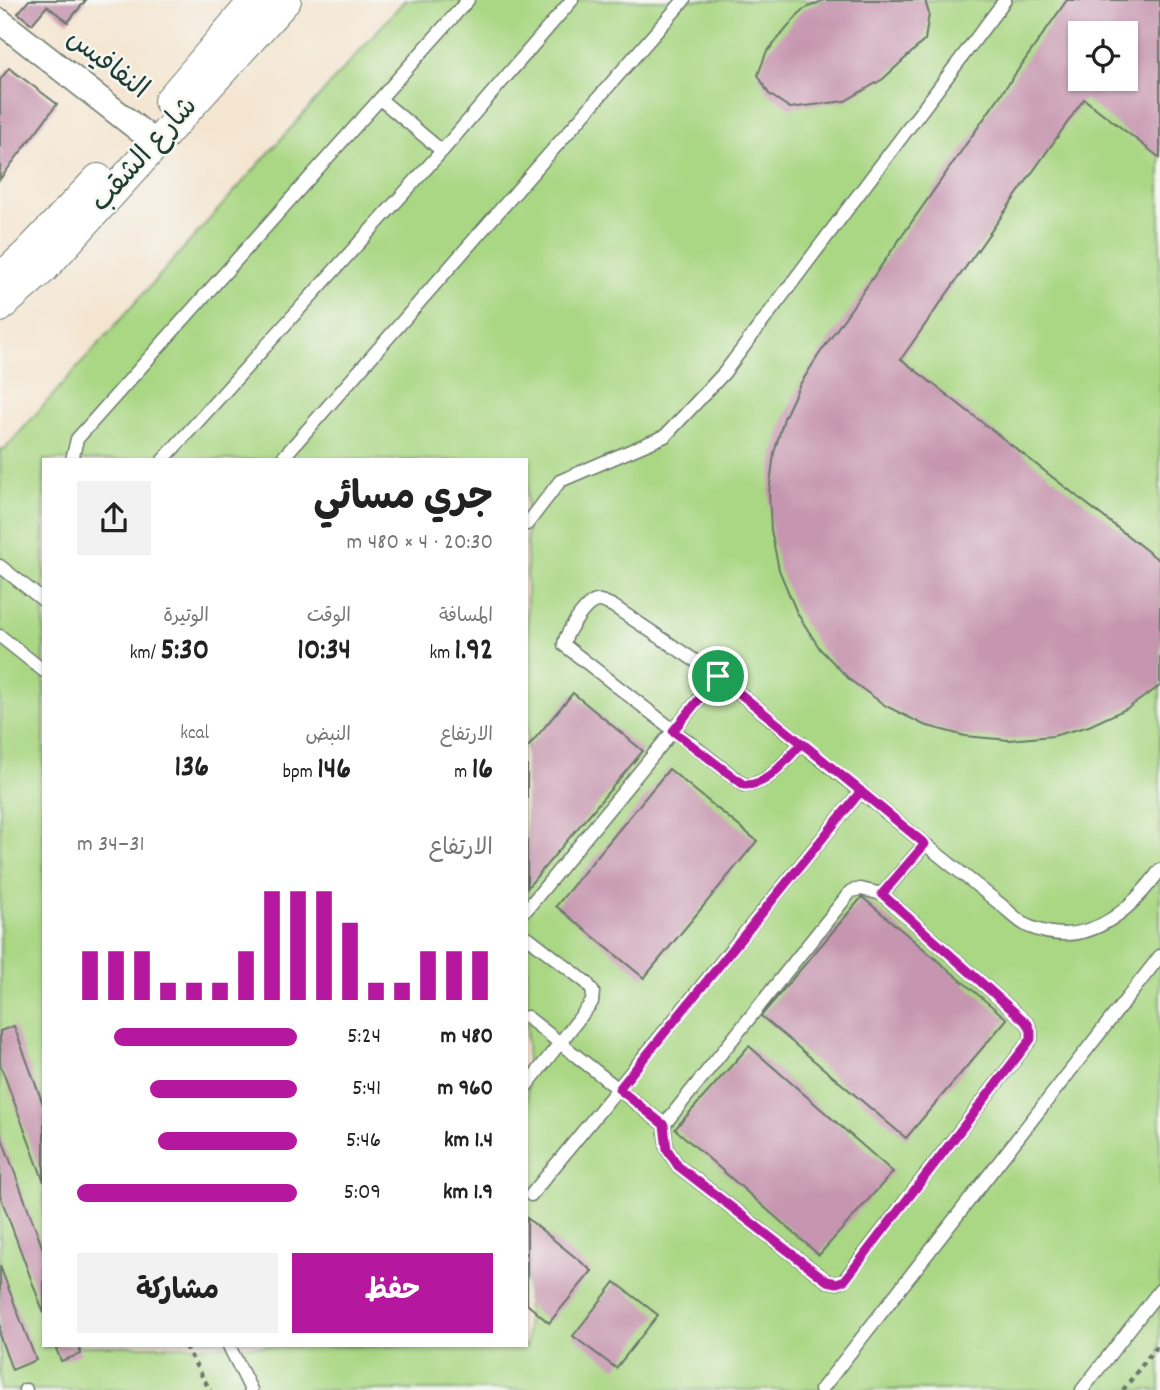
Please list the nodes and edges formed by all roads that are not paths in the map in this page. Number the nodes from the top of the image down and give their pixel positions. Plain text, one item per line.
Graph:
1 (255, 0) edge
2 (286, 0) edge
3 (468, 0) edge
4 (572, 0) edge
5 (684, 0) edge
6 (1005, 0) edge
7 (0, 21) edge
8 (380, 99) junction
9 (142, 132) junction
10 (442, 151) junction
11 (0, 279) edge
12 (0, 307) edge
13 (72, 458) edge
14 (165, 458) edge
15 (283, 458) edge
16 (528, 523) edge
17 (0, 566) edge
18 (42, 599) edge
19 (0, 636) edge
20 (42, 669) edge
21 (718, 676) junction
22 (673, 731) junction
23 (802, 743) junction
24 (861, 791) junction
25 (925, 844) junction
26 (1160, 870) edge
27 (882, 894) junction
28 (528, 908) edge
29 (528, 939) edge
30 (1160, 956) edge
31 (528, 1018) edge
32 (561, 1043) junction
33 (528, 1083) edge
34 (619, 1089) junction
35 (664, 1125) junction
36 (531, 1195) dead end
37 (1160, 1290) edge
38 (230, 1347) edge
39 (251, 1390) edge
40 (821, 1390) edge
41 (1082, 1390) edge

1 - 9 street, شارع الشقب
2 - 12 street, شارع الشقب
3 - 8 lane
4 - 10 lane
5 - 15 lane
6 - 16 lane
7 - 9 street, النفافيس
8 - 10 lane
8 - 13 lane
9 - 11 street, شارع الشقب
10 - 14 lane
17 - 18 lane
19 - 20 lane
21 - 22 lane
21 - 22 lane
21 - 23 lane
22 - 23 lane
22 - 28 lane
23 - 24 lane
24 - 25 lane
24 - 34 lane
25 - 26 lane
25 - 27 lane
27 - 35 lane
27 - 35 lane
29 - 32 lane
30 - 40 lane
31 - 32 lane
32 - 33 lane
32 - 34 lane
34 - 35 lane
34 - 36 lane
37 - 41 lane
38 - 39 lane

